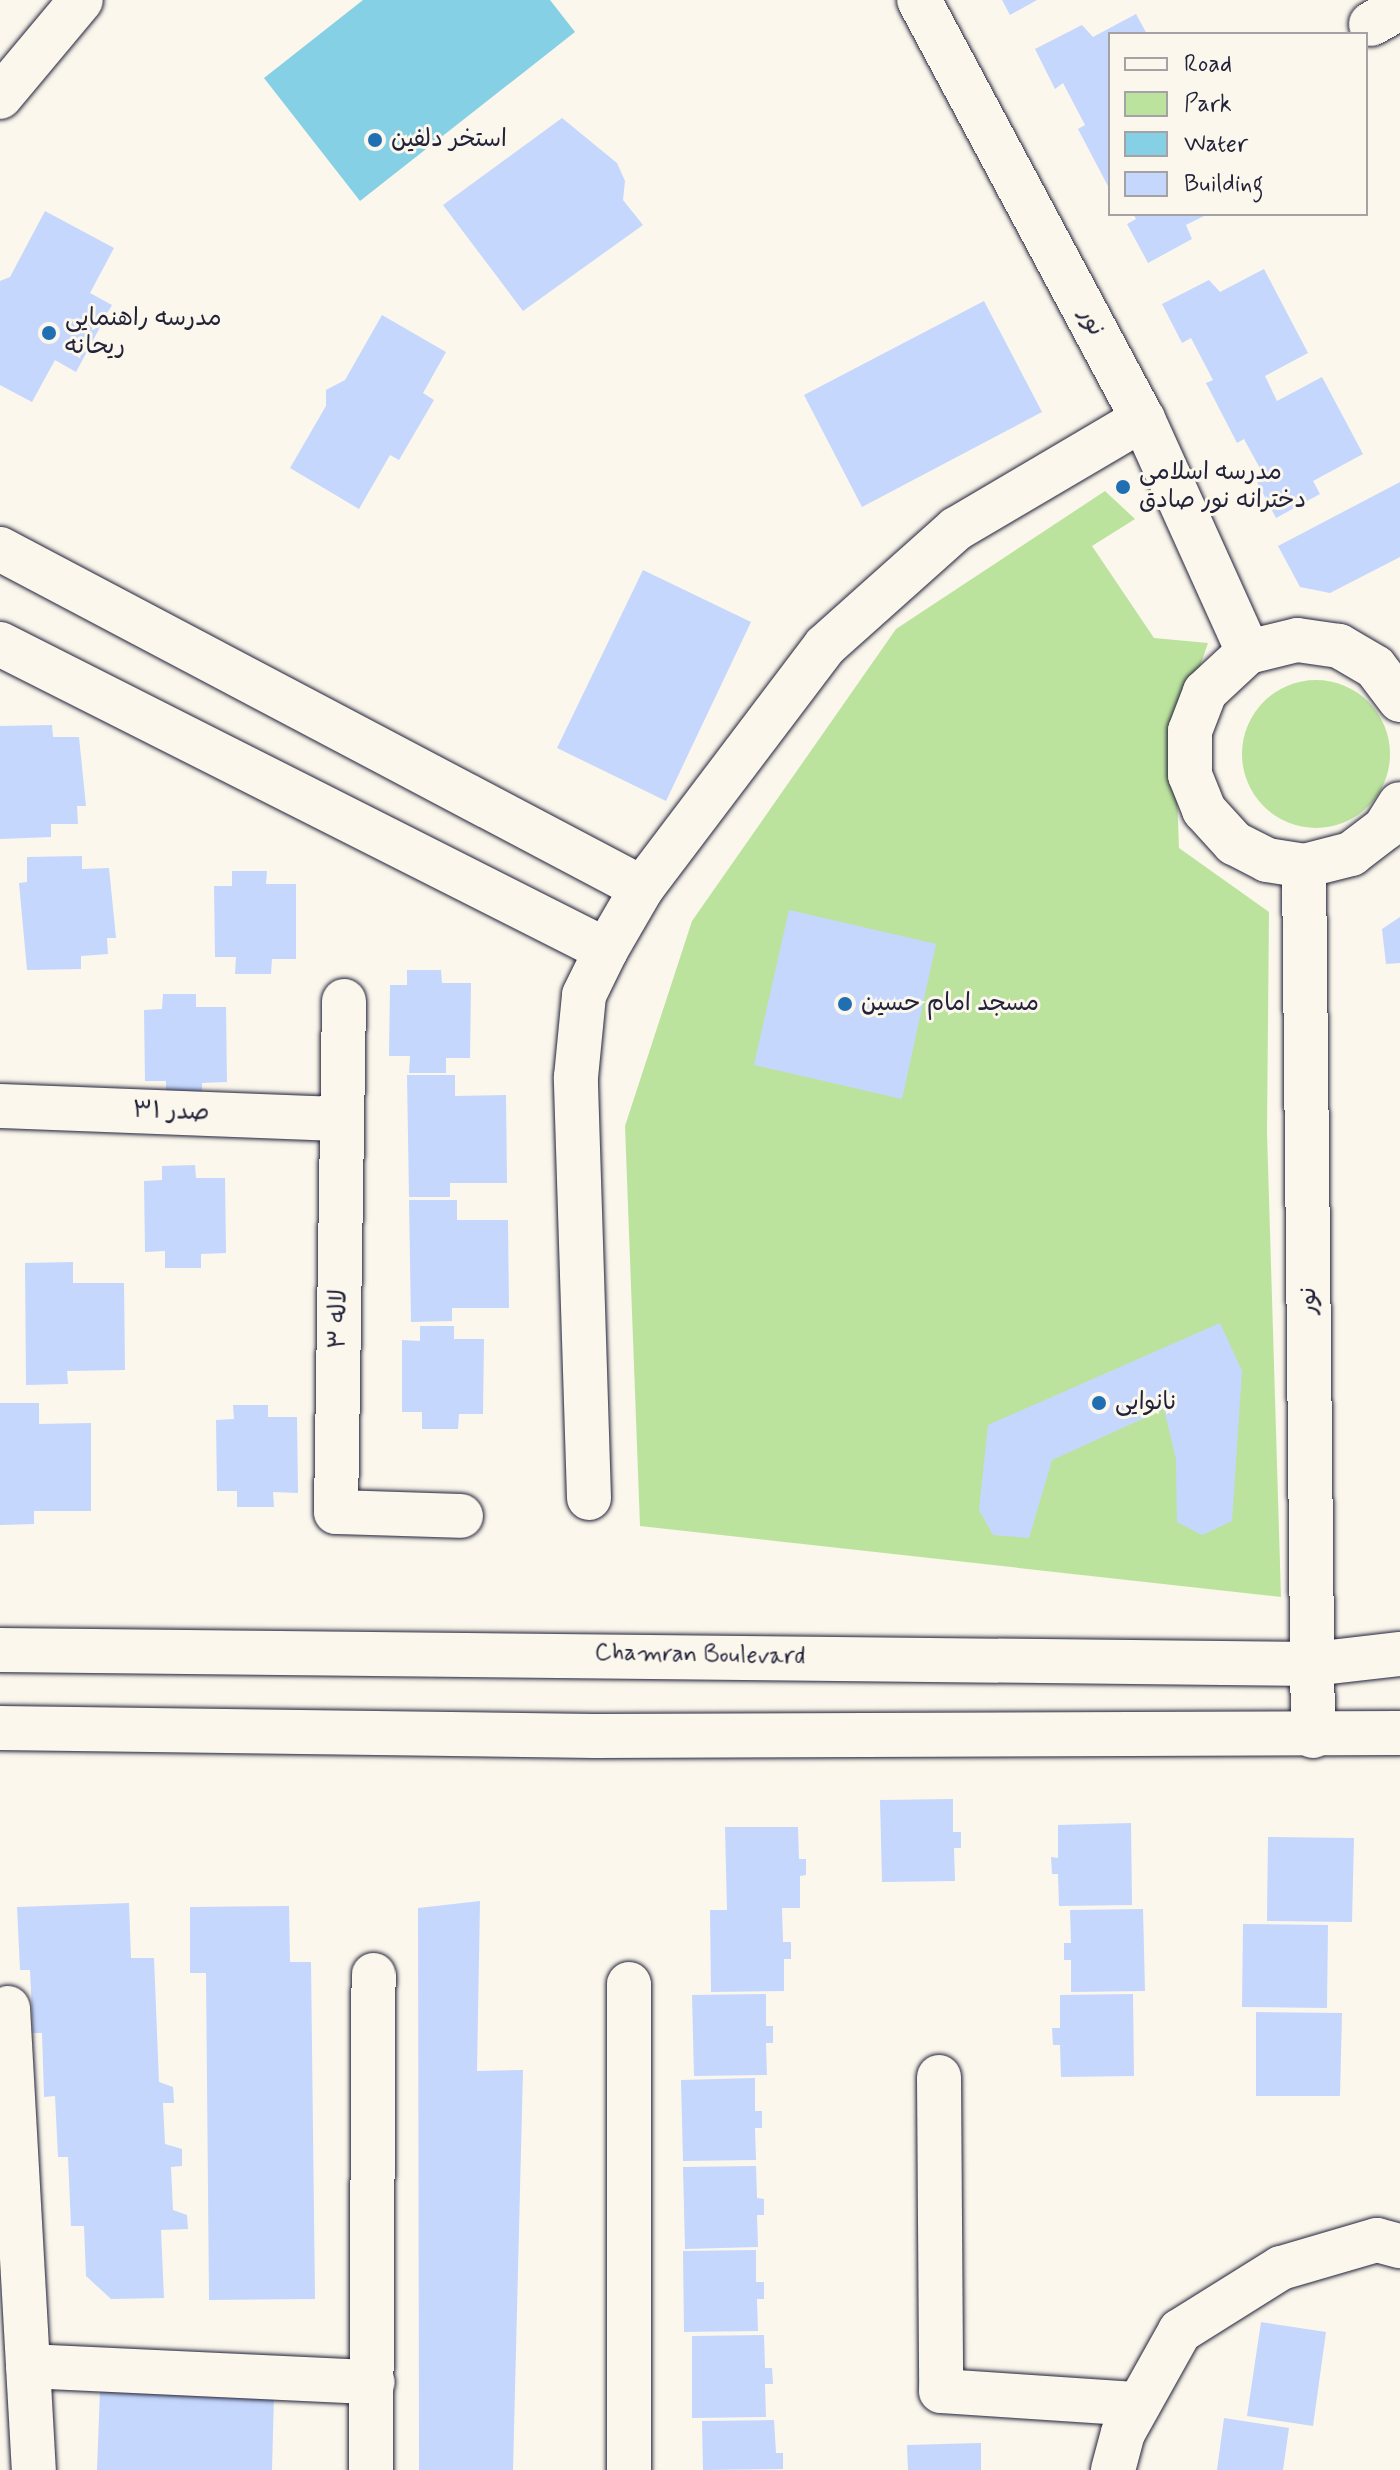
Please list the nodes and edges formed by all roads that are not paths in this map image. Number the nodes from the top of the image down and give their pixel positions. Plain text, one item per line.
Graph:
1 (81, 0) edge
2 (919, 0) edge
3 (0, 97) edge
4 (1143, 419) junction
5 (0, 549) edge
6 (0, 644) edge
7 (1248, 652) junction
8 (1400, 700) edge
9 (1400, 804) edge
10 (1304, 866) junction
11 (642, 888) junction
12 (606, 950) junction
13 (344, 1001) dead end
14 (0, 1106) edge
15 (342, 1119) junction
16 (589, 1498) dead end
17 (461, 1516) dead end
18 (0, 1650) edge
19 (1400, 1654) edge
20 (1313, 1664) junction
21 (0, 1728) edge
22 (1400, 1733) edge
23 (1313, 1736) junction
24 (374, 1975) dead end
25 (629, 1984) dead end
26 (8, 2008) dead end
27 (939, 2077) dead end
28 (1400, 2246) edge
29 (28, 2366) junction
30 (373, 2382) junction
31 (1139, 2404) junction
32 (34, 2470) edge
33 (371, 2470) edge
34 (629, 2470) edge
35 (1113, 2470) edge

1 - 3 street
2 - 4 street, نور
4 - 7 street, نور
4 - 11 street
5 - 11 street
6 - 12 street
7 - 8 street
7 - 10 street
9 - 10 street
10 - 20 street, نور
11 - 12 street
12 - 16 street
13 - 15 street, لاله ۳
14 - 15 street, صدر ۳۱
15 - 17 street, لاله ۳
18 - 20 street, Chamran Boulevard
19 - 20 street, Chamran Boulevard
20 - 23 street, نور
21 - 23 street
22 - 23 street
24 - 30 street
25 - 34 street
26 - 29 street
27 - 31 street
28 - 31 street
29 - 30 street
29 - 32 street
30 - 33 street
31 - 35 street

